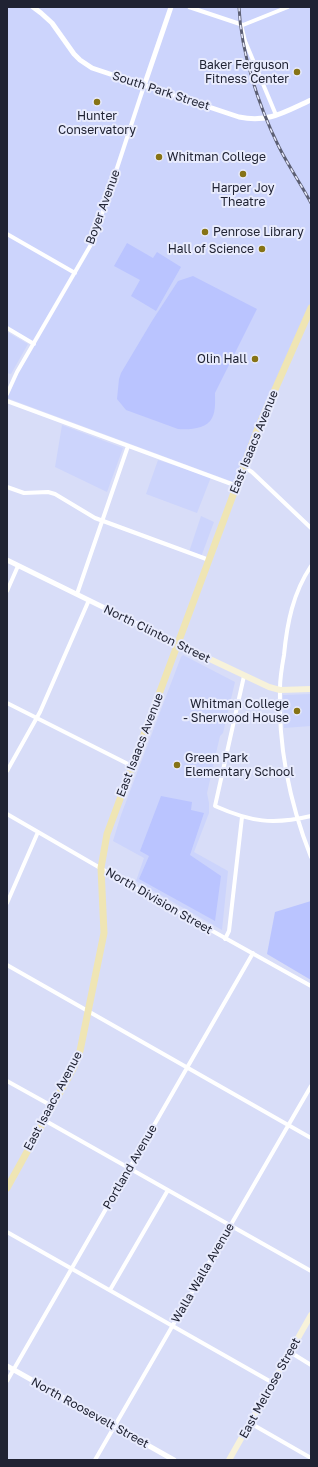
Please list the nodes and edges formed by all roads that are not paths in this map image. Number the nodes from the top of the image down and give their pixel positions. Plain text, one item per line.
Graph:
1 (33, 7) edge
2 (171, 7) edge
3 (189, 7) edge
4 (288, 7) edge
5 (241, 25) junction
6 (144, 86) junction
7 (311, 100) edge
8 (276, 115) junction
9 (7, 234) edge
10 (75, 273) junction
11 (310, 311) edge
12 (7, 328) edge
13 (34, 344) junction
14 (7, 394) edge
15 (7, 402) edge
16 (128, 446) junction
17 (244, 467) junction
18 (237, 486) junction
19 (7, 487) edge
20 (102, 520) junction
21 (311, 528) edge
22 (7, 560) edge
23 (209, 560) junction
24 (18, 566) junction
25 (311, 566) edge
26 (7, 591) edge
27 (77, 594) junction
28 (89, 600) junction
29 (178, 644) junction
30 (244, 676) junction
31 (311, 689) edge
32 (280, 690) junction
33 (7, 703) edge
34 (37, 718) junction
35 (132, 766) junction
36 (7, 771) edge
37 (7, 814) edge
38 (311, 816) edge
39 (242, 817) junction
40 (298, 819) junction
41 (38, 832) junction
42 (311, 857) edge
43 (101, 868) junction
44 (7, 903) edge
45 (225, 939) junction
46 (253, 953) junction
47 (7, 966) edge
48 (311, 986) edge
49 (89, 1012) junction
50 (187, 1068) junction
51 (7, 1081) edge
52 (311, 1086) edge
53 (52, 1106) junction
54 (44, 1120) junction
55 (289, 1125) junction
56 (311, 1138) edge
57 (130, 1168) junction
58 (7, 1188) edge
59 (168, 1190) junction
60 (231, 1225) junction
61 (7, 1232) edge
62 (72, 1269) junction
63 (311, 1271) edge
64 (110, 1290) junction
65 (311, 1315) edge
66 (173, 1326) junction
67 (290, 1352) junction
68 (311, 1365) edge
69 (7, 1366) edge
70 (14, 1370) junction
71 (7, 1381) edge
72 (273, 1383) junction
73 (250, 1423) junction
74 (115, 1427) junction
75 (311, 1458) edge
76 (95, 1460) edge
77 (174, 1460) edge
78 (229, 1460) edge

1 - 6 street, South Park Street
2 - 6 street, Boyer Avenue
3 - 5 street
4 - 5 street
5 - 8 street
6 - 8 street, South Park Street
6 - 10 street, Boyer Avenue
7 - 8 street, South Park Street
9 - 10 street
10 - 13 street, Boyer Avenue
11 - 17 main road, East Isaacs Avenue
12 - 13 street
13 - 14 street, Boyer Avenue
15 - 16 street
16 - 18 street
16 - 20 street
17 - 18 main road, East Isaacs Avenue
17 - 21 street
18 - 23 main road, East Isaacs Avenue
19 - 20 street
20 - 23 street
20 - 27 street
22 - 24 street, North Clinton Street
23 - 29 main road, East Isaacs Avenue
24 - 26 street
24 - 27 street, North Clinton Street
25 - 32 street
27 - 28 street, North Clinton Street
28 - 29 street, North Clinton Street
28 - 34 street
29 - 30 main road, North Clinton Street
29 - 35 main road, East Isaacs Avenue
30 - 32 main road, North Clinton Street
30 - 39 street
31 - 32 main road, North Clinton Street
32 - 40 street
33 - 34 street
34 - 35 street
34 - 36 street
35 - 43 main road, East Isaacs Avenue
37 - 41 street, North Division Street
38 - 40 street
39 - 40 street
39 - 45 street
40 - 42 street
41 - 43 street, North Division Street
41 - 44 street
43 - 45 street, North Division Street
43 - 49 main road, East Isaacs Avenue
45 - 46 street, North Division Street
46 - 48 street, North Division Street
46 - 50 street, Portland Avenue
47 - 49 street
49 - 50 street
49 - 53 main road, East Isaacs Avenue
50 - 55 street
50 - 57 street, Portland Avenue
51 - 53 street
52 - 55 street, Walla Walla Avenue
53 - 54 main road, East Isaacs Avenue
54 - 57 street
54 - 58 main road, East Isaacs Avenue
55 - 56 street
55 - 60 street, Walla Walla Avenue
57 - 59 street
57 - 62 street, Portland Avenue
59 - 60 street
59 - 64 street
60 - 63 street
60 - 66 street, Walla Walla Avenue
61 - 62 street
62 - 64 street
62 - 70 street, Portland Avenue
64 - 66 street
65 - 67 main road, East Melrose Street
66 - 72 street
66 - 74 street, Walla Walla Avenue
67 - 68 street
67 - 72 main road, East Melrose Street
69 - 70 street, North Roosevelt Street
70 - 71 street, Portland Avenue
70 - 74 street, North Roosevelt Street
72 - 73 main road, East Melrose Street
73 - 75 street
73 - 78 main road, East Melrose Street
74 - 76 street, Walla Walla Avenue
74 - 77 street, North Roosevelt Street

